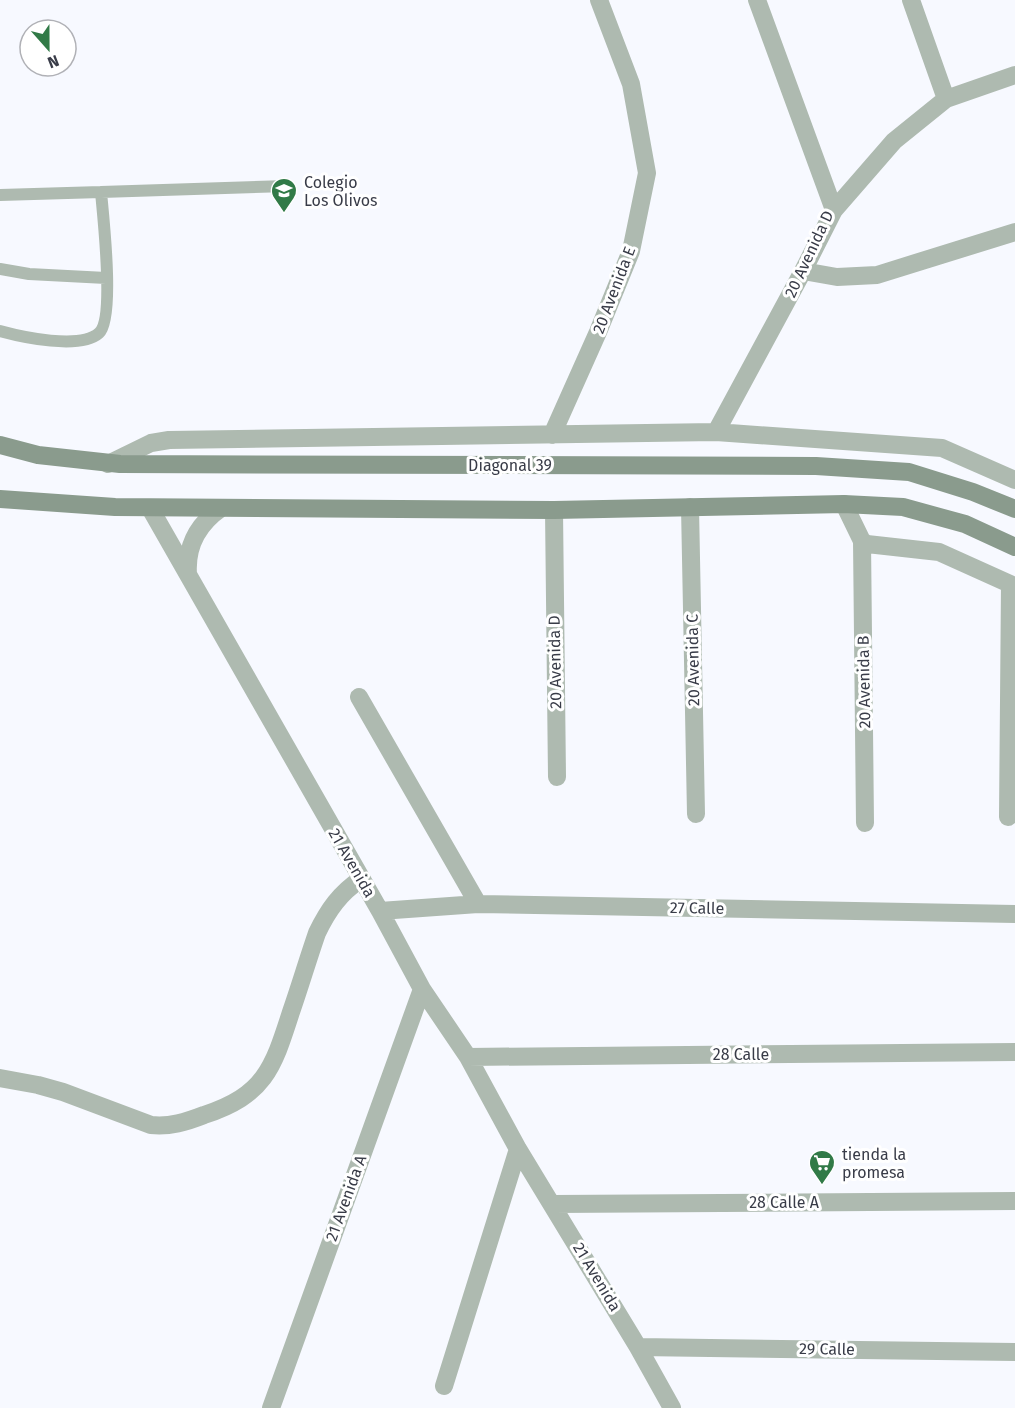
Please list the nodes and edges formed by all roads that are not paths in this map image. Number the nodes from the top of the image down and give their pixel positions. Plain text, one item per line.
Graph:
1 (598, 0) edge
2 (757, 0) edge
3 (911, 0) edge
4 (1015, 75) edge
5 (946, 99) junction
6 (287, 186) dead end
7 (101, 192) junction
8 (0, 195) edge
9 (834, 210) junction
10 (1015, 231) edge
11 (0, 269) edge
12 (803, 271) junction
13 (106, 278) junction
14 (0, 331) edge
15 (716, 432) junction
16 (552, 435) junction
17 (0, 445) edge
18 (108, 464) junction
19 (1015, 480) edge
20 (0, 500) edge
21 (844, 504) junction
22 (690, 507) junction
23 (150, 508) junction
24 (221, 508) junction
25 (1015, 509) edge
26 (554, 510) junction
27 (862, 542) junction
28 (1015, 547) edge
29 (188, 576) junction
30 (1013, 587) edge
31 (359, 697) dead end
32 (557, 777) dead end
33 (696, 814) dead end
34 (1008, 817) dead end
35 (865, 823) dead end
36 (361, 879) junction
37 (478, 904) junction
38 (380, 911) junction
39 (1015, 914) edge
40 (422, 989) junction
41 (1015, 1052) edge
42 (468, 1057) junction
43 (0, 1078) edge
44 (518, 1149) junction
45 (1015, 1201) edge
46 (553, 1204) junction
47 (638, 1347) junction
48 (1015, 1352) edge
49 (444, 1386) dead end
50 (271, 1408) edge
51 (672, 1408) edge

1 - 16 street, 20 Avenida E
2 - 9 street, 20 Avenida D
3 - 5 street
4 - 5 street
5 - 9 street
6 - 7 lane
7 - 8 lane
7 - 13 lane
9 - 12 street, 20 Avenida D
10 - 12 street
11 - 13 lane
12 - 15 street, 20 Avenida D
13 - 14 lane
15 - 16 street
15 - 19 street
16 - 18 street
17 - 18 street, Diagonal 39
18 - 25 street, Diagonal 39
20 - 23 street
21 - 22 street
21 - 27 street
21 - 28 street
22 - 26 street
22 - 33 street, 20 Avenida C
23 - 24 street
23 - 29 street, 21 Avenida
24 - 26 street
24 - 29 street
26 - 32 street, 20 Avenida D
27 - 30 street
27 - 35 street, 20 Avenida B
29 - 36 street, 21 Avenida
30 - 34 street
31 - 37 street
36 - 38 street, 21 Avenida
36 - 43 street
37 - 38 street, 27 Calle
37 - 39 street, 27 Calle
38 - 40 street, 21 Avenida
40 - 42 street, 21 Avenida
40 - 50 street, 21 Avenida A
41 - 42 street, 28 Calle
42 - 44 street, 21 Avenida
44 - 46 street, 21 Avenida
44 - 49 street
45 - 46 street, 28 Calle A
46 - 47 street, 21 Avenida
47 - 48 street, 29 Calle
47 - 51 street, 21 Avenida

